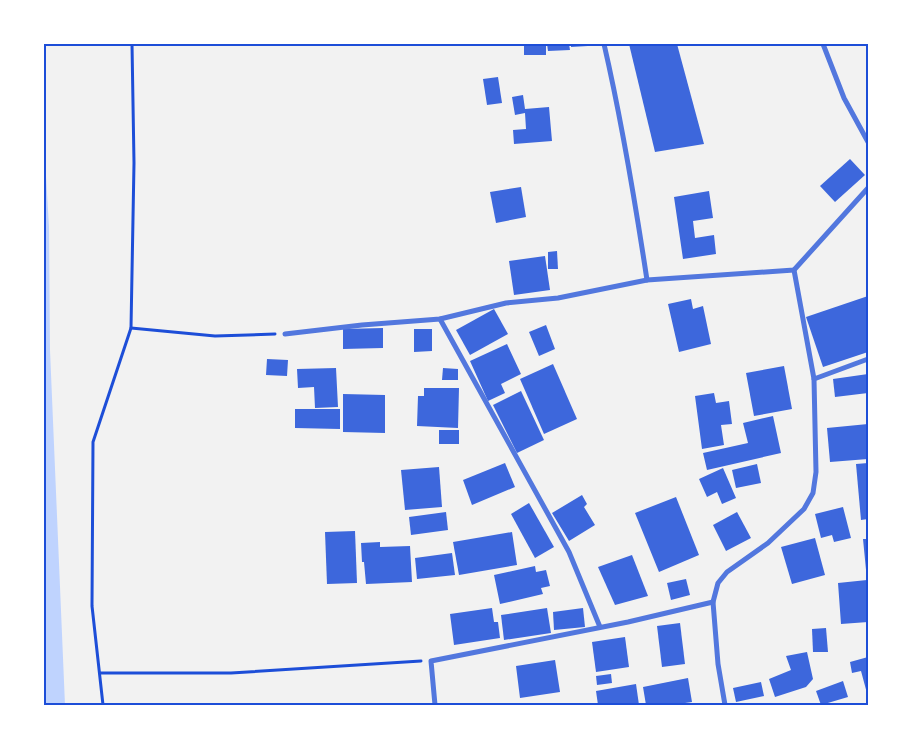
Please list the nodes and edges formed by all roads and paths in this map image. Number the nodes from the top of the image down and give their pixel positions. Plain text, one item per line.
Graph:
1 (132, 44) edge
2 (604, 44) edge
3 (823, 44) edge
4 (868, 142) edge
5 (868, 188) edge
6 (794, 270) junction
7 (647, 280) junction
8 (440, 319) junction
9 (131, 328) junction
10 (285, 334) joint
11 (868, 359) edge
12 (814, 378) junction
13 (713, 602) junction
14 (600, 627) junction
15 (431, 661) junction
16 (100, 673) junction
17 (103, 705) edge
18 (435, 705) edge
19 (725, 705) edge

1 - 9 path
2 - 7 street
3 - 4 street
5 - 6 street
6 - 7 street
6 - 12 street
7 - 8 street
8 - 10 street
8 - 14 street
9 - 10 path
9 - 16 path
11 - 12 street
12 - 13 street
13 - 14 street
13 - 19 street
14 - 15 street
15 - 16 path
15 - 18 street
16 - 17 path

